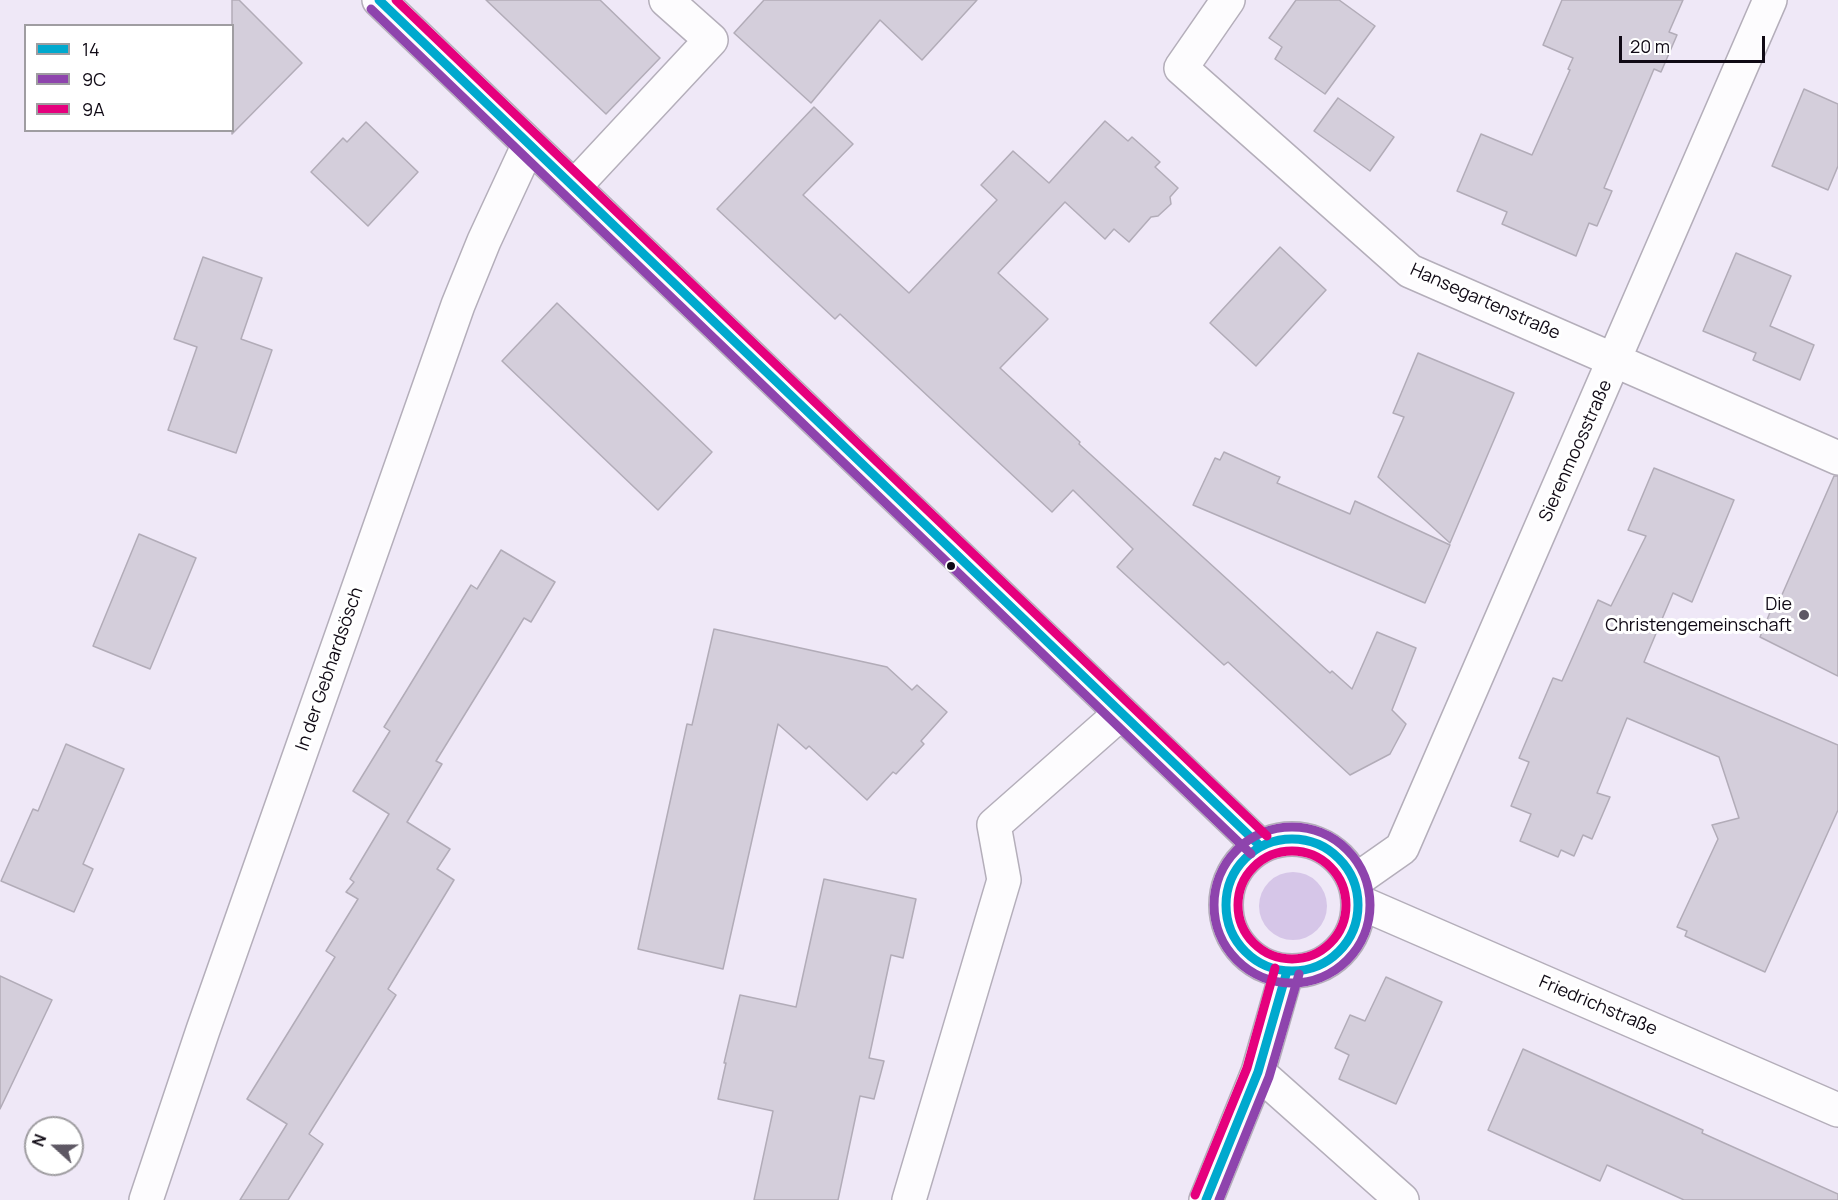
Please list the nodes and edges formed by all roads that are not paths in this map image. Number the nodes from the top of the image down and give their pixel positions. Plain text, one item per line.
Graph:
1 (379, 0) edge
2 (666, 0) edge
3 (1228, 0) edge
4 (1770, 0) edge
5 (529, 144) junction
6 (574, 187) junction
7 (1616, 360) junction
8 (1838, 458) edge
9 (1121, 712) junction
10 (1259, 845) junction
11 (1357, 892) junction
12 (1287, 971) junction
13 (1258, 1072) junction
14 (1838, 1110) edge
15 (146, 1200) edge
16 (909, 1200) edge
17 (1206, 1200) edge
18 (1402, 1200) edge

1 - 5 street
2 - 6 street
3 - 7 street, Hansegartenstraße
4 - 7 street, Sierenmoosstraße
5 - 6 street
5 - 15 street, In der Gebhardsösch
6 - 9 street
7 - 8 street, Hansegartenstraße
7 - 11 street, Sierenmoosstraße
9 - 10 street
9 - 16 street
10 - 11 street
10 - 12 street
11 - 12 street
11 - 14 street, Friedrichstraße
12 - 13 street
13 - 17 street
13 - 18 street

